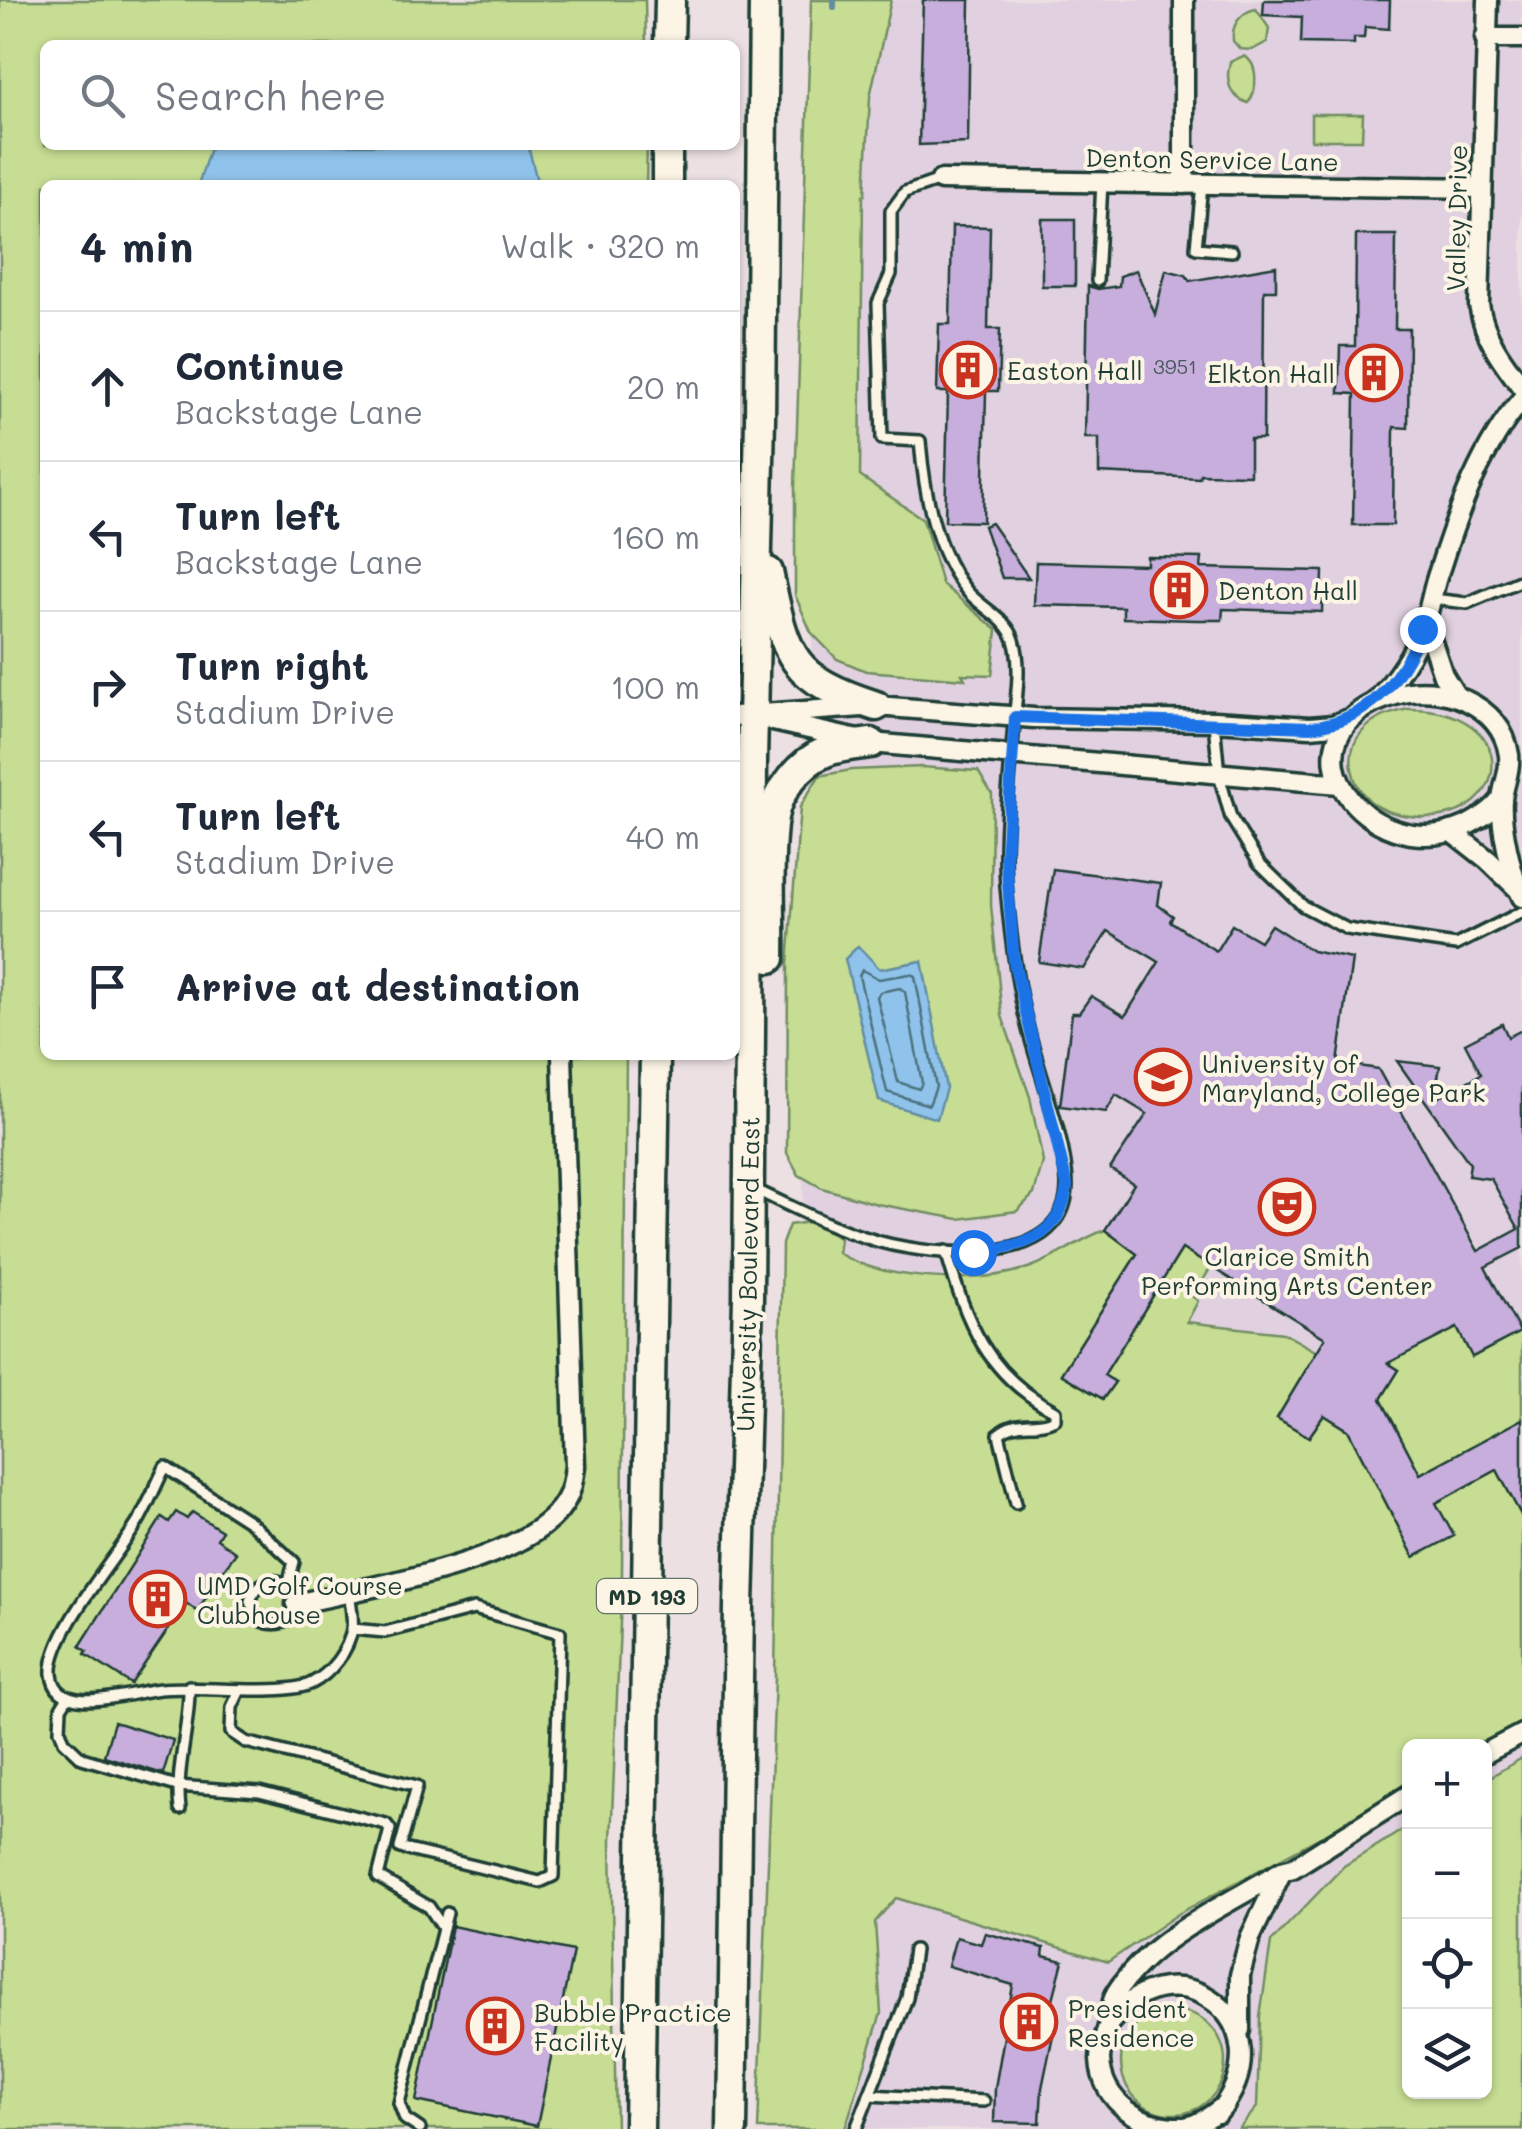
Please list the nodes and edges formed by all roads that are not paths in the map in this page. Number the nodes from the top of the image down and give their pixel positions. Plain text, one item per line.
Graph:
1 (670, 0) edge
2 (764, 0) edge
3 (1184, 0) edge
4 (1488, 0) edge
5 (1485, 38) junction
6 (1522, 38) edge
7 (669, 40) edge
8 (667, 150) edge
9 (667, 180) edge
10 (941, 180) joint
11 (1102, 182) junction
12 (1193, 184) junction
13 (1482, 188) junction
14 (1232, 251) dead end
15 (1098, 281) dead end
16 (1522, 387) edge
17 (1522, 399) edge
18 (758, 507) junction
19 (1522, 580) edge
20 (1430, 599) junction
21 (1425, 621) junction
22 (1456, 696) junction
23 (740, 704) edge
24 (1373, 704) junction
25 (876, 706) junction
26 (740, 715) edge
27 (740, 715) edge
28 (1015, 717) junction
29 (1354, 717) junction
30 (1214, 722) junction
31 (740, 741) edge
32 (871, 744) junction
33 (1012, 754) junction
34 (1219, 774) junction
35 (1338, 784) junction
36 (1502, 798) junction
37 (1451, 831) junction
38 (1520, 894) edge
39 (1522, 912) edge
40 (751, 1031) junction
41 (562, 1060) edge
42 (655, 1060) edge
43 (748, 1187) junction
44 (946, 1252) junction
45 (1016, 1503) dead end
46 (288, 1586) junction
47 (349, 1591) junction
48 (296, 1604) junction
49 (352, 1628) junction
50 (190, 1686) junction
51 (240, 1690) junction
52 (68, 1697) junction
53 (1522, 1734) edge
54 (1492, 1750) edge
55 (177, 1786) junction
56 (1402, 1799) edge
57 (180, 1809) dead end
58 (1282, 1871) junction
59 (447, 1914) dead end
60 (444, 1928) junction
61 (914, 1950) dead end
62 (1108, 2025) junction
63 (1240, 2041) junction
64 (869, 2095) junction
65 (984, 2101) dead end
66 (1224, 2105) junction
67 (1144, 2126) edge
68 (420, 2129) edge
69 (639, 2129) edge
70 (732, 2129) edge
71 (856, 2129) edge
72 (1205, 2129) edge

1 - 7 main road
2 - 18 main road, University Boulevard East
3 - 12 street
4 - 5 street, Valley Drive
5 - 6 street
5 - 13 street, Valley Drive
8 - 9 main road
10 - 11 street, Denton Service Lane
10 - 28 lane
11 - 12 street, Denton Service Lane
11 - 15 lane
12 - 13 street, Denton Service Lane
12 - 14 lane
13 - 16 street, Valley Drive
17 - 20 street
18 - 23 main road, University Boulevard East
18 - 25 main road
19 - 20 lane
20 - 21 street
21 - 22 street
21 - 24 street
22 - 24 street
22 - 36 street
24 - 29 street
25 - 26 street
25 - 28 street
27 - 32 street
28 - 30 street
28 - 33 lane
29 - 30 street
29 - 35 street
30 - 34 lane
31 - 40 main road, University Boulevard East
32 - 33 street
32 - 40 main road
33 - 34 street
33 - 44 lane
34 - 35 street
34 - 39 lane
35 - 37 street
36 - 37 street
36 - 38 street
37 - 38 street
40 - 43 main road, University Boulevard East
41 - 47 street
42 - 69 main road, MD 193
43 - 44 lane
43 - 70 main road, University Boulevard East
44 - 45 lane
46 - 48 lane
46 - 48 lane
46 - 52 lane
47 - 48 street
47 - 49 lane
49 - 51 lane
49 - 51 lane
50 - 51 lane
50 - 52 lane
50 - 55 lane
52 - 55 lane
53 - 54 street
55 - 57 lane
55 - 60 lane
56 - 58 street
58 - 62 street
58 - 63 street
59 - 60 lane
60 - 68 lane
61 - 64 lane
62 - 63 street
62 - 67 street
63 - 66 street
64 - 65 lane
64 - 71 lane
66 - 67 street
66 - 72 street

